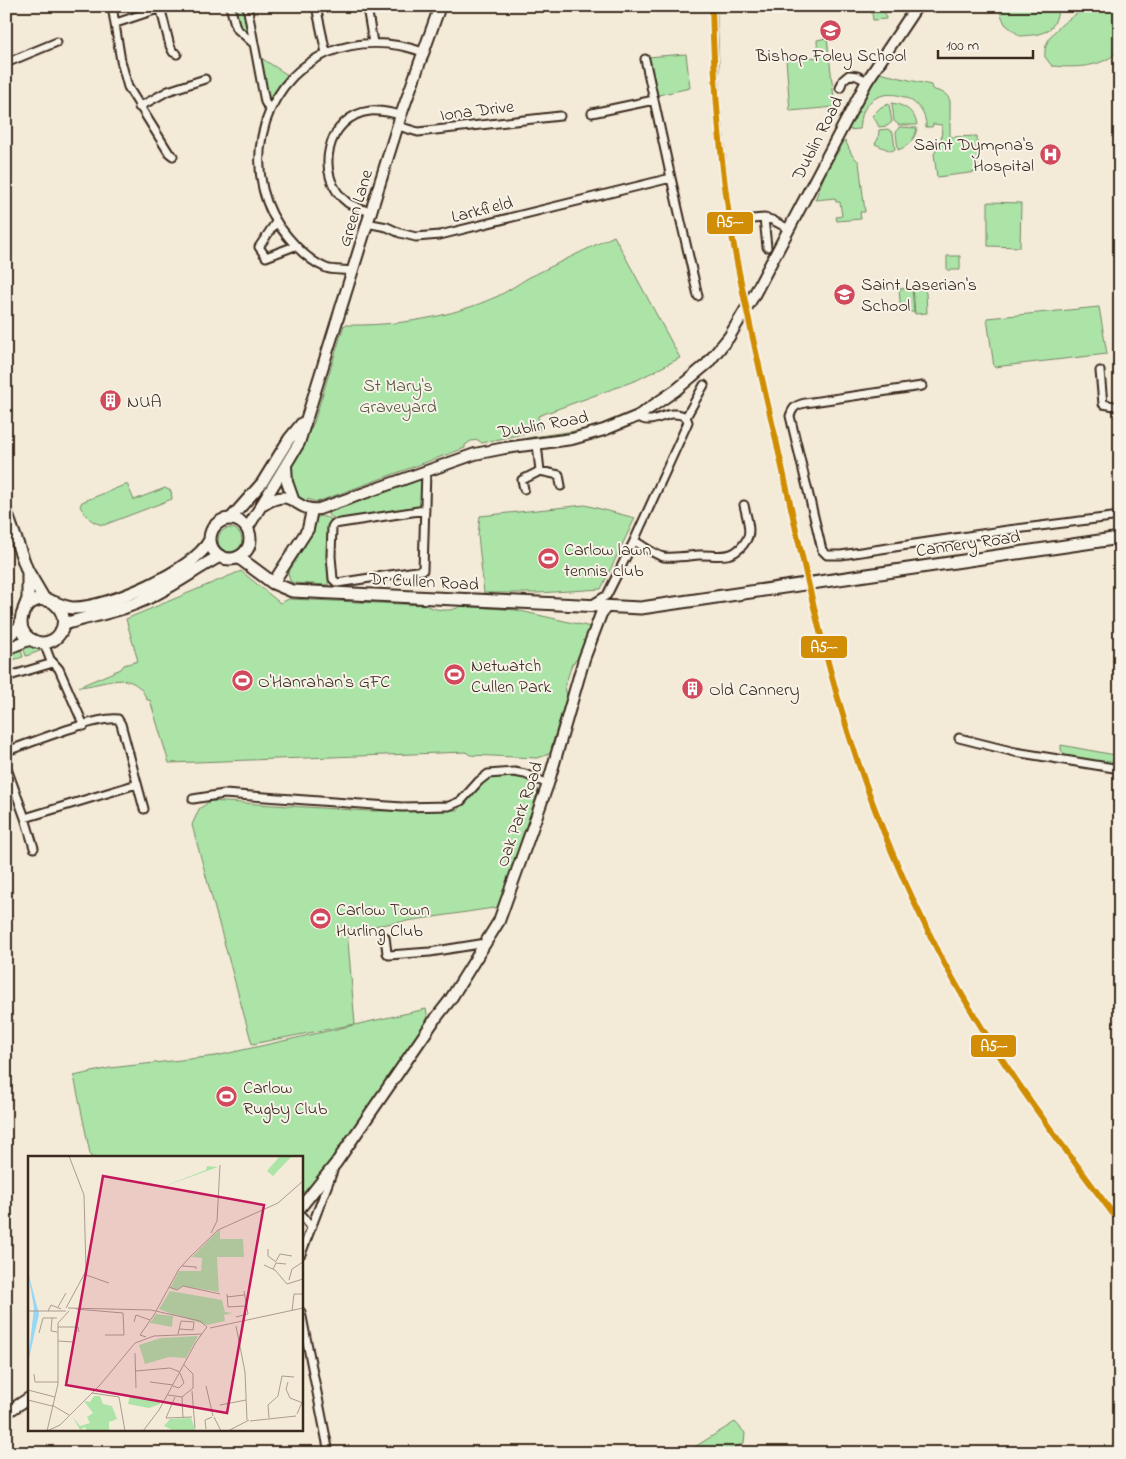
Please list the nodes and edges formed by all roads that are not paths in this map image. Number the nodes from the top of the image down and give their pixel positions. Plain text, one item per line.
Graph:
1 (112, 6) edge
2 (230, 6) edge
3 (247, 6) edge
4 (316, 6) edge
5 (369, 6) edge
6 (440, 6) edge
7 (917, 6) edge
8 (160, 7) edge
9 (116, 23) junction
10 (57, 42) dead end
11 (373, 43) junction
12 (254, 44) junction
13 (423, 52) junction
14 (326, 53) junction
15 (177, 54) dead end
16 (646, 58) dead end
17 (6, 63) edge
18 (205, 79) dead end
19 (867, 81) junction
20 (840, 88) dead end
21 (654, 100) junction
22 (140, 107) junction
23 (270, 110) junction
24 (592, 113) dead end
25 (401, 115) junction
26 (560, 116) dead end
27 (398, 126) junction
28 (173, 156) dead end
29 (671, 178) junction
30 (370, 212) junction
31 (764, 218) junction
32 (741, 220) dead end
33 (276, 222) junction
34 (366, 223) junction
35 (789, 230) junction
36 (295, 246) junction
37 (767, 247) dead end
38 (352, 271) junction
39 (698, 296) dead end
40 (1101, 371) dead end
41 (704, 385) dead end
42 (922, 386) dead end
43 (1103, 404) junction
44 (1096, 408) dead end
45 (1116, 409) edge
46 (638, 416) junction
47 (686, 417) junction
48 (304, 420) junction
49 (537, 444) junction
50 (286, 465) junction
51 (426, 471) junction
52 (540, 471) junction
53 (262, 483) junction
54 (561, 486) dead end
55 (272, 489) junction
56 (524, 489) dead end
57 (292, 498) junction
58 (263, 505) junction
59 (744, 505) dead end
60 (312, 510) junction
61 (424, 510) junction
62 (6, 512) edge
63 (1120, 516) edge
64 (231, 518) junction
65 (248, 528) junction
66 (1120, 538) edge
67 (210, 540) junction
68 (634, 541) junction
69 (249, 545) junction
70 (220, 556) junction
71 (238, 557) junction
72 (28, 570) junction
73 (261, 573) junction
74 (273, 583) junction
75 (49, 601) junction
76 (609, 603) junction
77 (23, 611) junction
78 (64, 624) junction
79 (21, 625) junction
80 (6, 639) edge
81 (30, 639) junction
82 (44, 643) junction
83 (6, 649) edge
84 (53, 663) junction
85 (6, 677) edge
86 (84, 726) junction
87 (960, 738) dead end
88 (10, 750) dead end
89 (6, 766) edge
90 (1120, 769) edge
91 (137, 784) junction
92 (548, 784) junction
93 (192, 799) dead end
94 (144, 809) dead end
95 (25, 818) junction
96 (34, 848) dead end
97 (385, 937) dead end
98 (487, 942) junction
99 (336, 1163) junction
100 (302, 1206) edge
101 (302, 1216) edge
102 (311, 1226) junction
103 (302, 1251) edge
104 (302, 1317) edge
105 (28, 1399) edge
106 (6, 1412) edge
107 (329, 1453) edge

1 - 9 street
2 - 12 street
3 - 12 street
4 - 14 street
5 - 11 street
6 - 13 main road, Green Lane
7 - 19 main road, Dublin Road
8 - 9 street
8 - 15 street
9 - 22 street
10 - 17 street
11 - 13 street
11 - 14 street
12 - 23 street
13 - 25 main road, Green Lane
14 - 23 street
16 - 21 street
18 - 22 street
19 - 20 street
19 - 35 main road, Dublin Road
21 - 24 street
21 - 29 street
22 - 28 street
23 - 33 street
25 - 27 main road, Green Lane
25 - 30 street
26 - 27 street, Iona Drive
27 - 30 main road, Green Lane
29 - 34 street, Larkfield
29 - 39 street
30 - 34 main road, Green Lane
31 - 32 street
31 - 35 street
31 - 37 street
33 - 36 street
33 - 36 street
34 - 38 main road, Green Lane
35 - 46 main road, Dublin Road
36 - 38 street
38 - 48 main road, Green Lane
40 - 43 street
41 - 47 street, Oak Park Road
42 - 63 street
43 - 44 street
43 - 45 street
46 - 47 street
46 - 49 main road, Dublin Road
47 - 68 street, Oak Park Road
48 - 50 main road
48 - 53 main road
49 - 51 main road, Dublin Road
49 - 52 street
50 - 55 main road
50 - 57 main road
51 - 60 main road, Dublin Road
51 - 61 street
52 - 54 street
52 - 56 street
53 - 55 main road
53 - 64 main road
55 - 57 main road
55 - 58 main road
57 - 58 main road
57 - 60 main road
58 - 65 main road
59 - 68 street
60 - 74 main road
61 - 61 street
62 - 72 main road
64 - 65 main road
64 - 67 main road
65 - 69 main road
66 - 76 main road, Cannery Road
67 - 70 main road
67 - 75 main road
68 - 76 street, Oak Park Road
69 - 71 main road
69 - 73 main road
70 - 71 main road
70 - 78 main road
71 - 73 main road, Dr Cullen Road
72 - 75 main road
72 - 77 main road
73 - 74 main road, Dr Cullen Road
74 - 76 main road, Dr Cullen Road
75 - 77 main road
75 - 78 main road
76 - 92 main road, Oak Park Road
77 - 79 main road
78 - 82 main road
79 - 80 main road
79 - 81 main road
81 - 82 main road
81 - 83 main road
82 - 84 street
84 - 85 street
84 - 86 street
86 - 88 street
86 - 91 street
87 - 90 street
89 - 95 street
91 - 94 street
91 - 95 street
92 - 93 street
92 - 98 main road, Oak Park Road
95 - 96 street
97 - 98 street
98 - 99 main road, Oak Park Road
99 - 100 main road, Oak Park Road
99 - 102 street
101 - 102 street
102 - 103 street
104 - 107 street
105 - 106 main road

